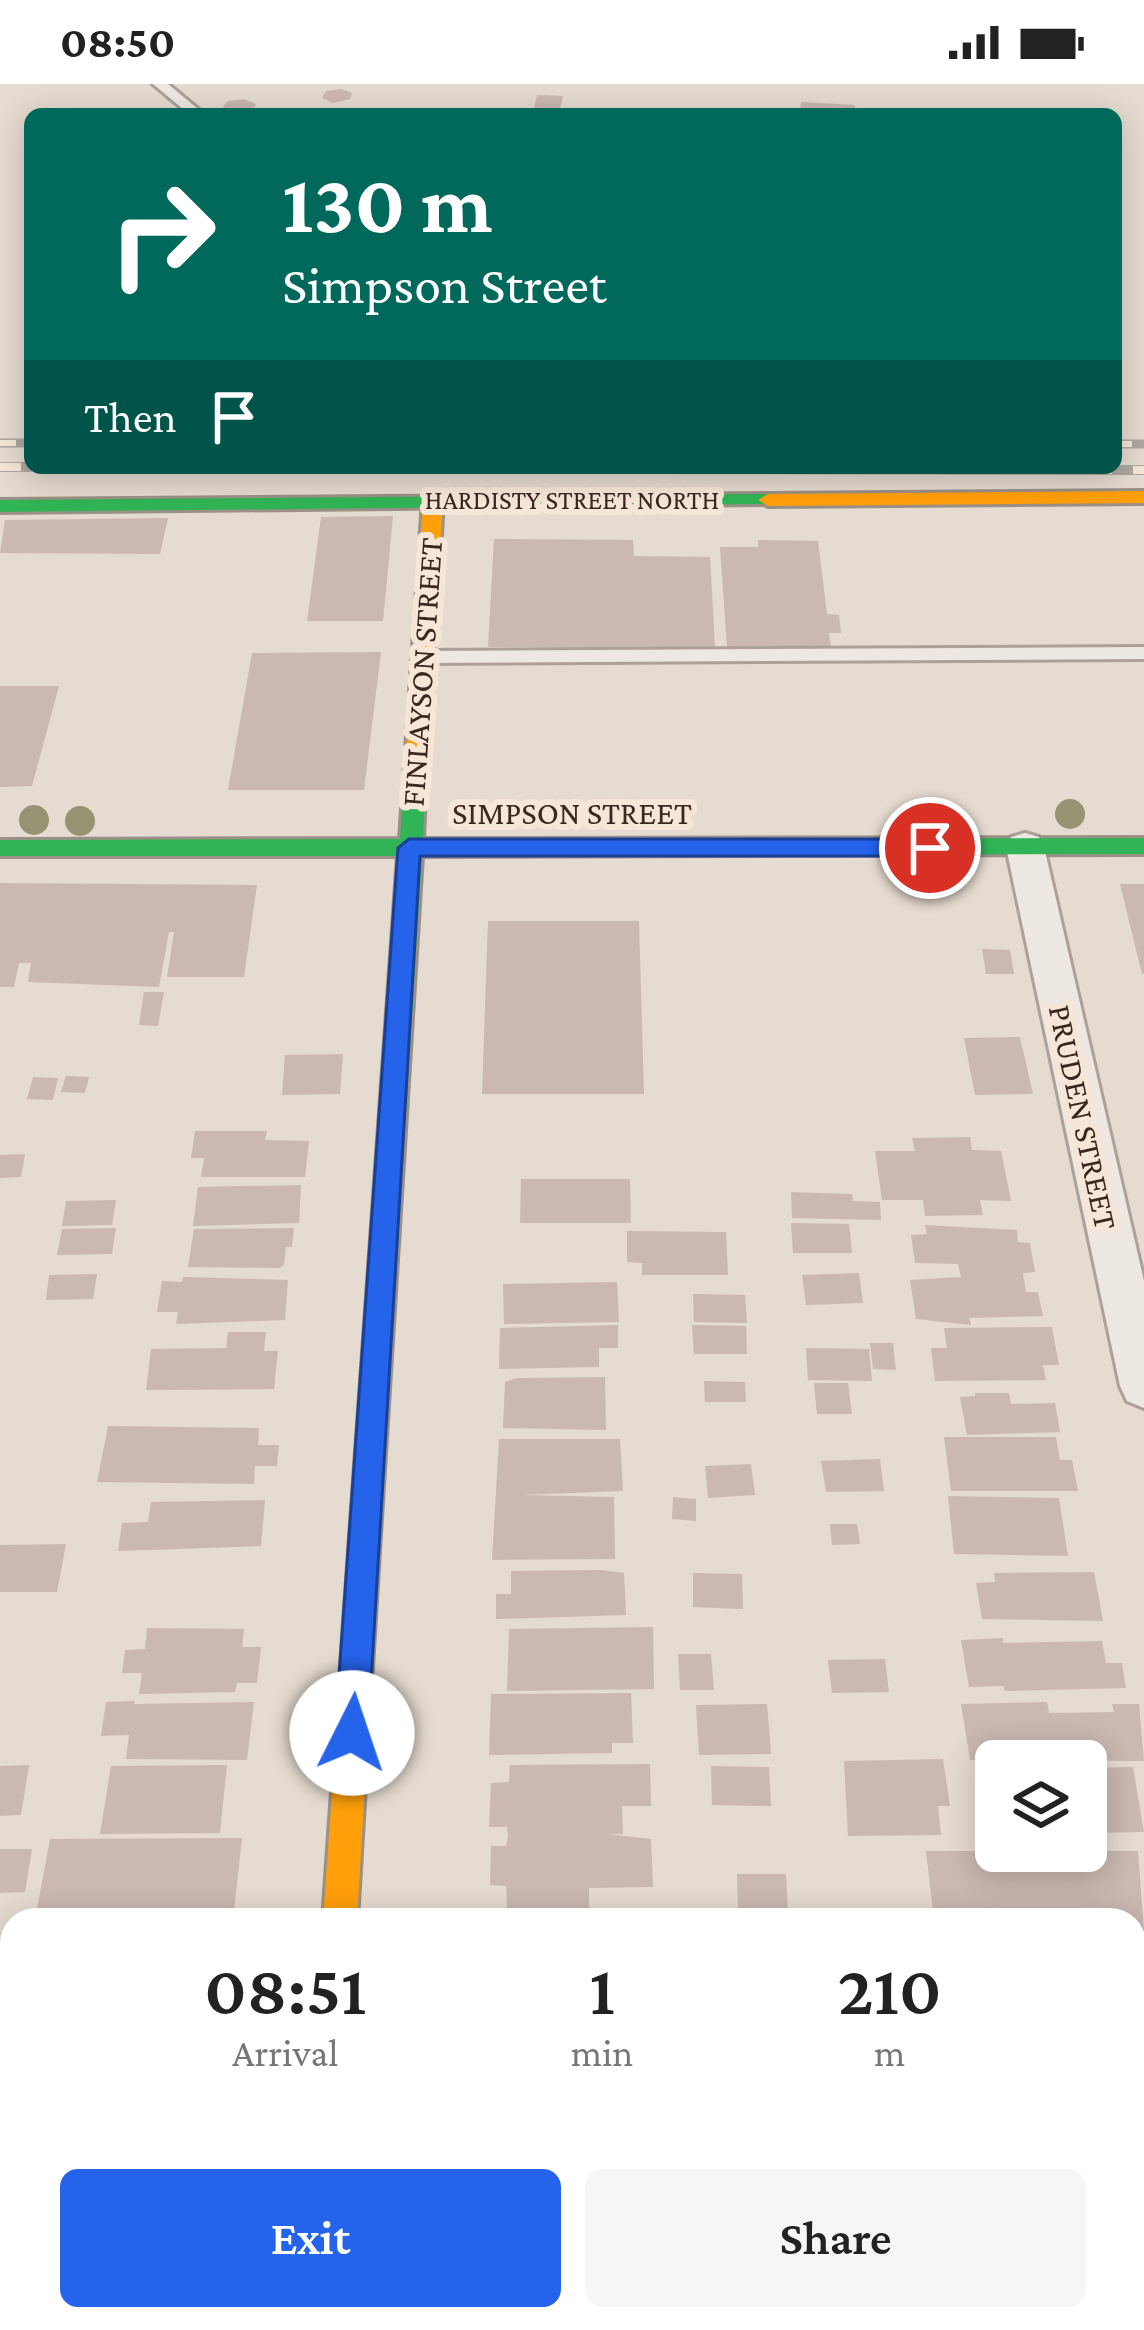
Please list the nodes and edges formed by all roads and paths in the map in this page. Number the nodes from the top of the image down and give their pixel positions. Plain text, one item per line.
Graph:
1 (160, 84) edge
2 (190, 108) edge
3 (1144, 496) edge
4 (433, 501) junction
5 (0, 506) edge
6 (1144, 653) edge
7 (422, 658) junction
8 (1144, 847) edge
9 (0, 848) edge
10 (409, 848) junction
11 (1025, 848) junction
12 (1144, 1386) edge
13 (341, 1908) edge

1 - 2 lane
3 - 4 street, HARDISTY STREET NORTH
4 - 5 street, HARDISTY STREET NORTH
4 - 7 street, FINLAYSON STREET
6 - 7 lane
7 - 10 street, FINLAYSON STREET
8 - 11 street, SIMPSON STREET
9 - 10 street, SIMPSON STREET
10 - 11 street, SIMPSON STREET
10 - 13 street, FINLAYSON STREET
11 - 12 street, PRUDEN STREET

